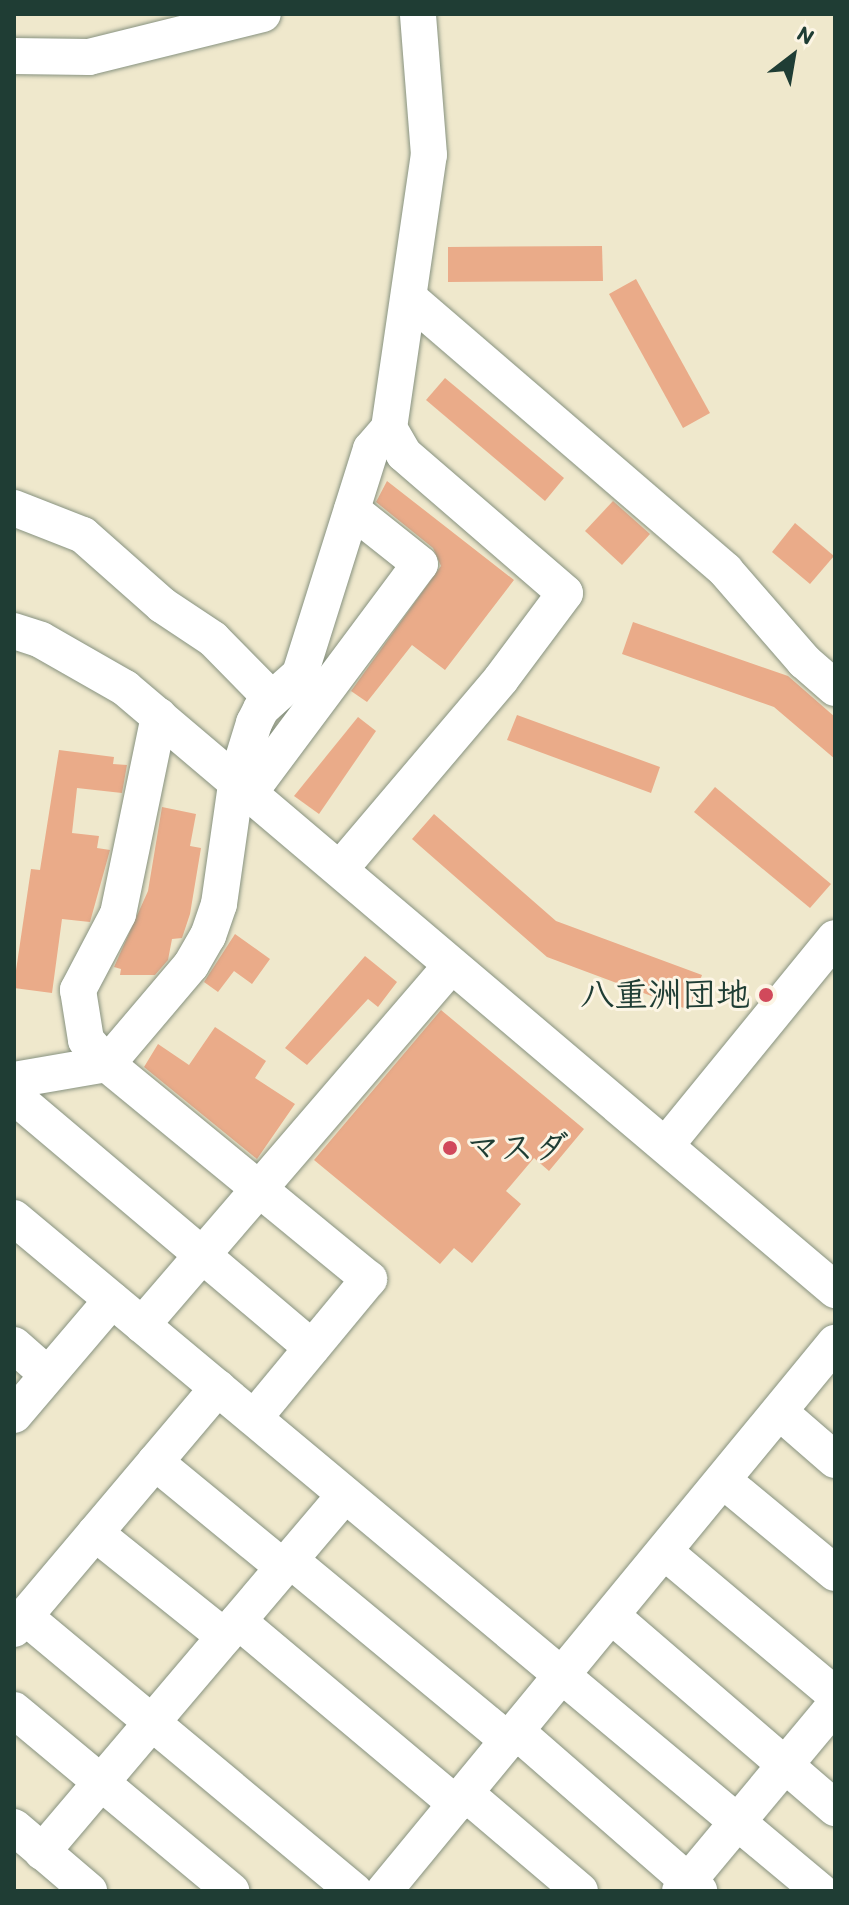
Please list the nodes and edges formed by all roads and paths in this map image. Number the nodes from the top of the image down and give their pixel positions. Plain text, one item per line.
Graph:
1 (263, 14) edge
2 (418, 14) edge
3 (14, 56) edge
4 (409, 298) junction
5 (389, 428) junction
6 (14, 508) edge
7 (352, 510) junction
8 (14, 631) edge
9 (835, 688) edge
10 (272, 699) junction
11 (159, 716) junction
12 (243, 785) junction
13 (340, 869) junction
14 (835, 938) edge
15 (451, 966) junction
16 (107, 1064) junction
17 (14, 1080) edge
18 (14, 1096) edge
19 (666, 1145) junction
20 (263, 1190) junction
21 (14, 1218) edge
22 (203, 1257) junction
23 (835, 1290) edge
24 (112, 1300) junction
25 (142, 1325) junction
26 (835, 1343) edge
27 (14, 1345) edge
28 (312, 1348) junction
29 (48, 1375) junction
30 (218, 1388) junction
31 (782, 1414) junction
32 (14, 1415) edge
33 (254, 1418) junction
34 (835, 1460) edge
35 (155, 1462) junction
36 (725, 1482) junction
37 (345, 1495) junction
38 (95, 1533) junction
39 (666, 1553) junction
40 (286, 1564) junction
41 (835, 1573) edge
42 (613, 1617) junction
43 (19, 1622) edge
44 (231, 1629) junction
45 (563, 1677) junction
46 (835, 1695) edge
47 (835, 1705) edge
48 (14, 1710) edge
49 (152, 1723) junction
50 (513, 1736) junction
51 (785, 1766) junction
52 (101, 1783) junction
53 (461, 1799) junction
54 (835, 1808) edge
55 (737, 1822) junction
56 (26, 1848) edge
57 (689, 1888) edge
58 (89, 1891) edge
59 (231, 1891) edge
60 (354, 1891) edge
61 (384, 1891) edge
62 (580, 1891) edge
63 (820, 1891) edge

1 - 3 street
2 - 4 street
4 - 5 street
4 - 9 street
5 - 7 street
5 - 13 street
6 - 10 street
7 - 10 street
7 - 12 street
8 - 11 street
10 - 12 street
11 - 12 street
11 - 16 street
12 - 13 street
12 - 16 street
13 - 15 street
14 - 19 street
15 - 19 street
15 - 20 street
16 - 17 street
16 - 20 street
18 - 22 street
19 - 23 street
20 - 22 street
20 - 28 street
21 - 24 street
22 - 25 street
22 - 28 street
24 - 25 street
24 - 29 street
25 - 30 street
26 - 31 street
27 - 29 street
28 - 33 street
29 - 32 street
30 - 33 street
30 - 35 street
31 - 34 street
31 - 36 street
33 - 37 street
35 - 38 street
35 - 40 street
36 - 39 street
36 - 41 street
37 - 40 street
37 - 45 street
38 - 43 street
38 - 44 street
39 - 42 street
39 - 46 street
40 - 44 street
40 - 50 street
42 - 45 street
42 - 51 street
43 - 49 street
44 - 49 street
44 - 53 street
45 - 50 street
45 - 55 street
47 - 51 street
48 - 52 street
49 - 52 street
49 - 60 street
50 - 53 street
50 - 57 street
51 - 54 street
51 - 55 street
52 - 56 street
52 - 59 street
53 - 61 street
53 - 62 street
55 - 57 street
55 - 63 street
56 - 58 street

